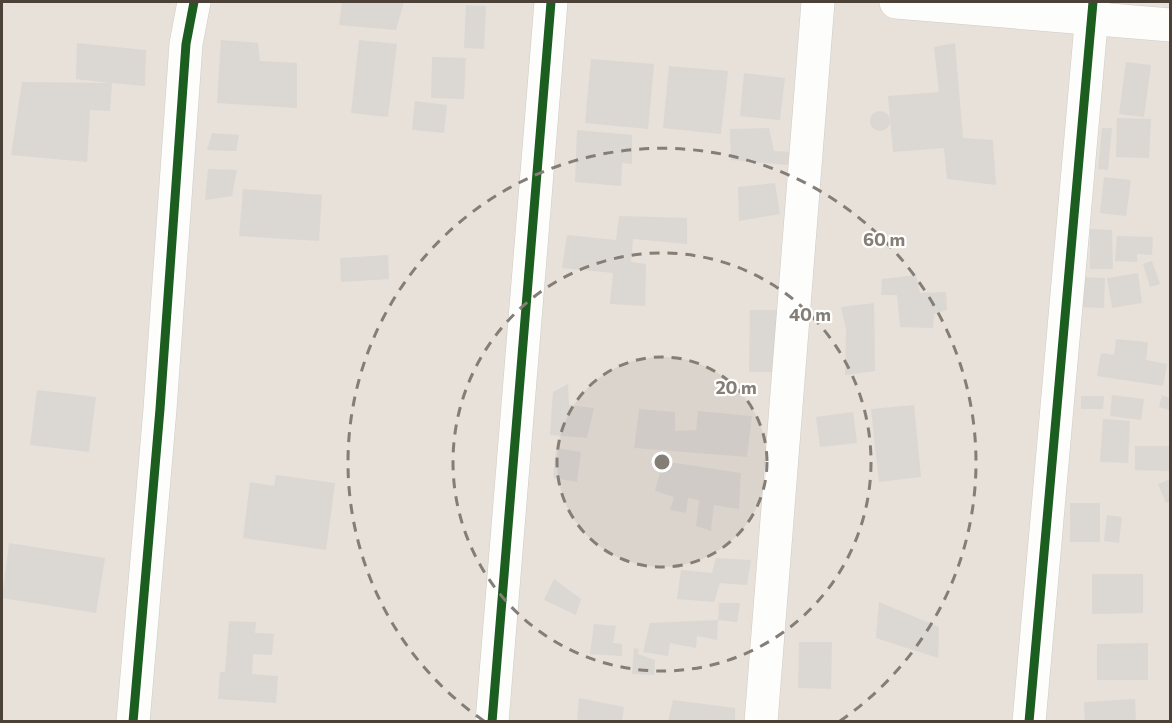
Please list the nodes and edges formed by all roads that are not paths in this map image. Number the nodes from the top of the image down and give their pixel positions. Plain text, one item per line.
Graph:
1 (194, 2) edge
2 (551, 2) edge
3 (818, 2) edge
4 (896, 2) edge
5 (1092, 10) edge
6 (1170, 25) edge
7 (133, 722) edge
8 (492, 722) edge
9 (761, 722) edge
10 (1029, 722) edge

1 - 7 street
2 - 8 street
3 - 9 street
4 - 5 street
5 - 6 street
5 - 10 street

